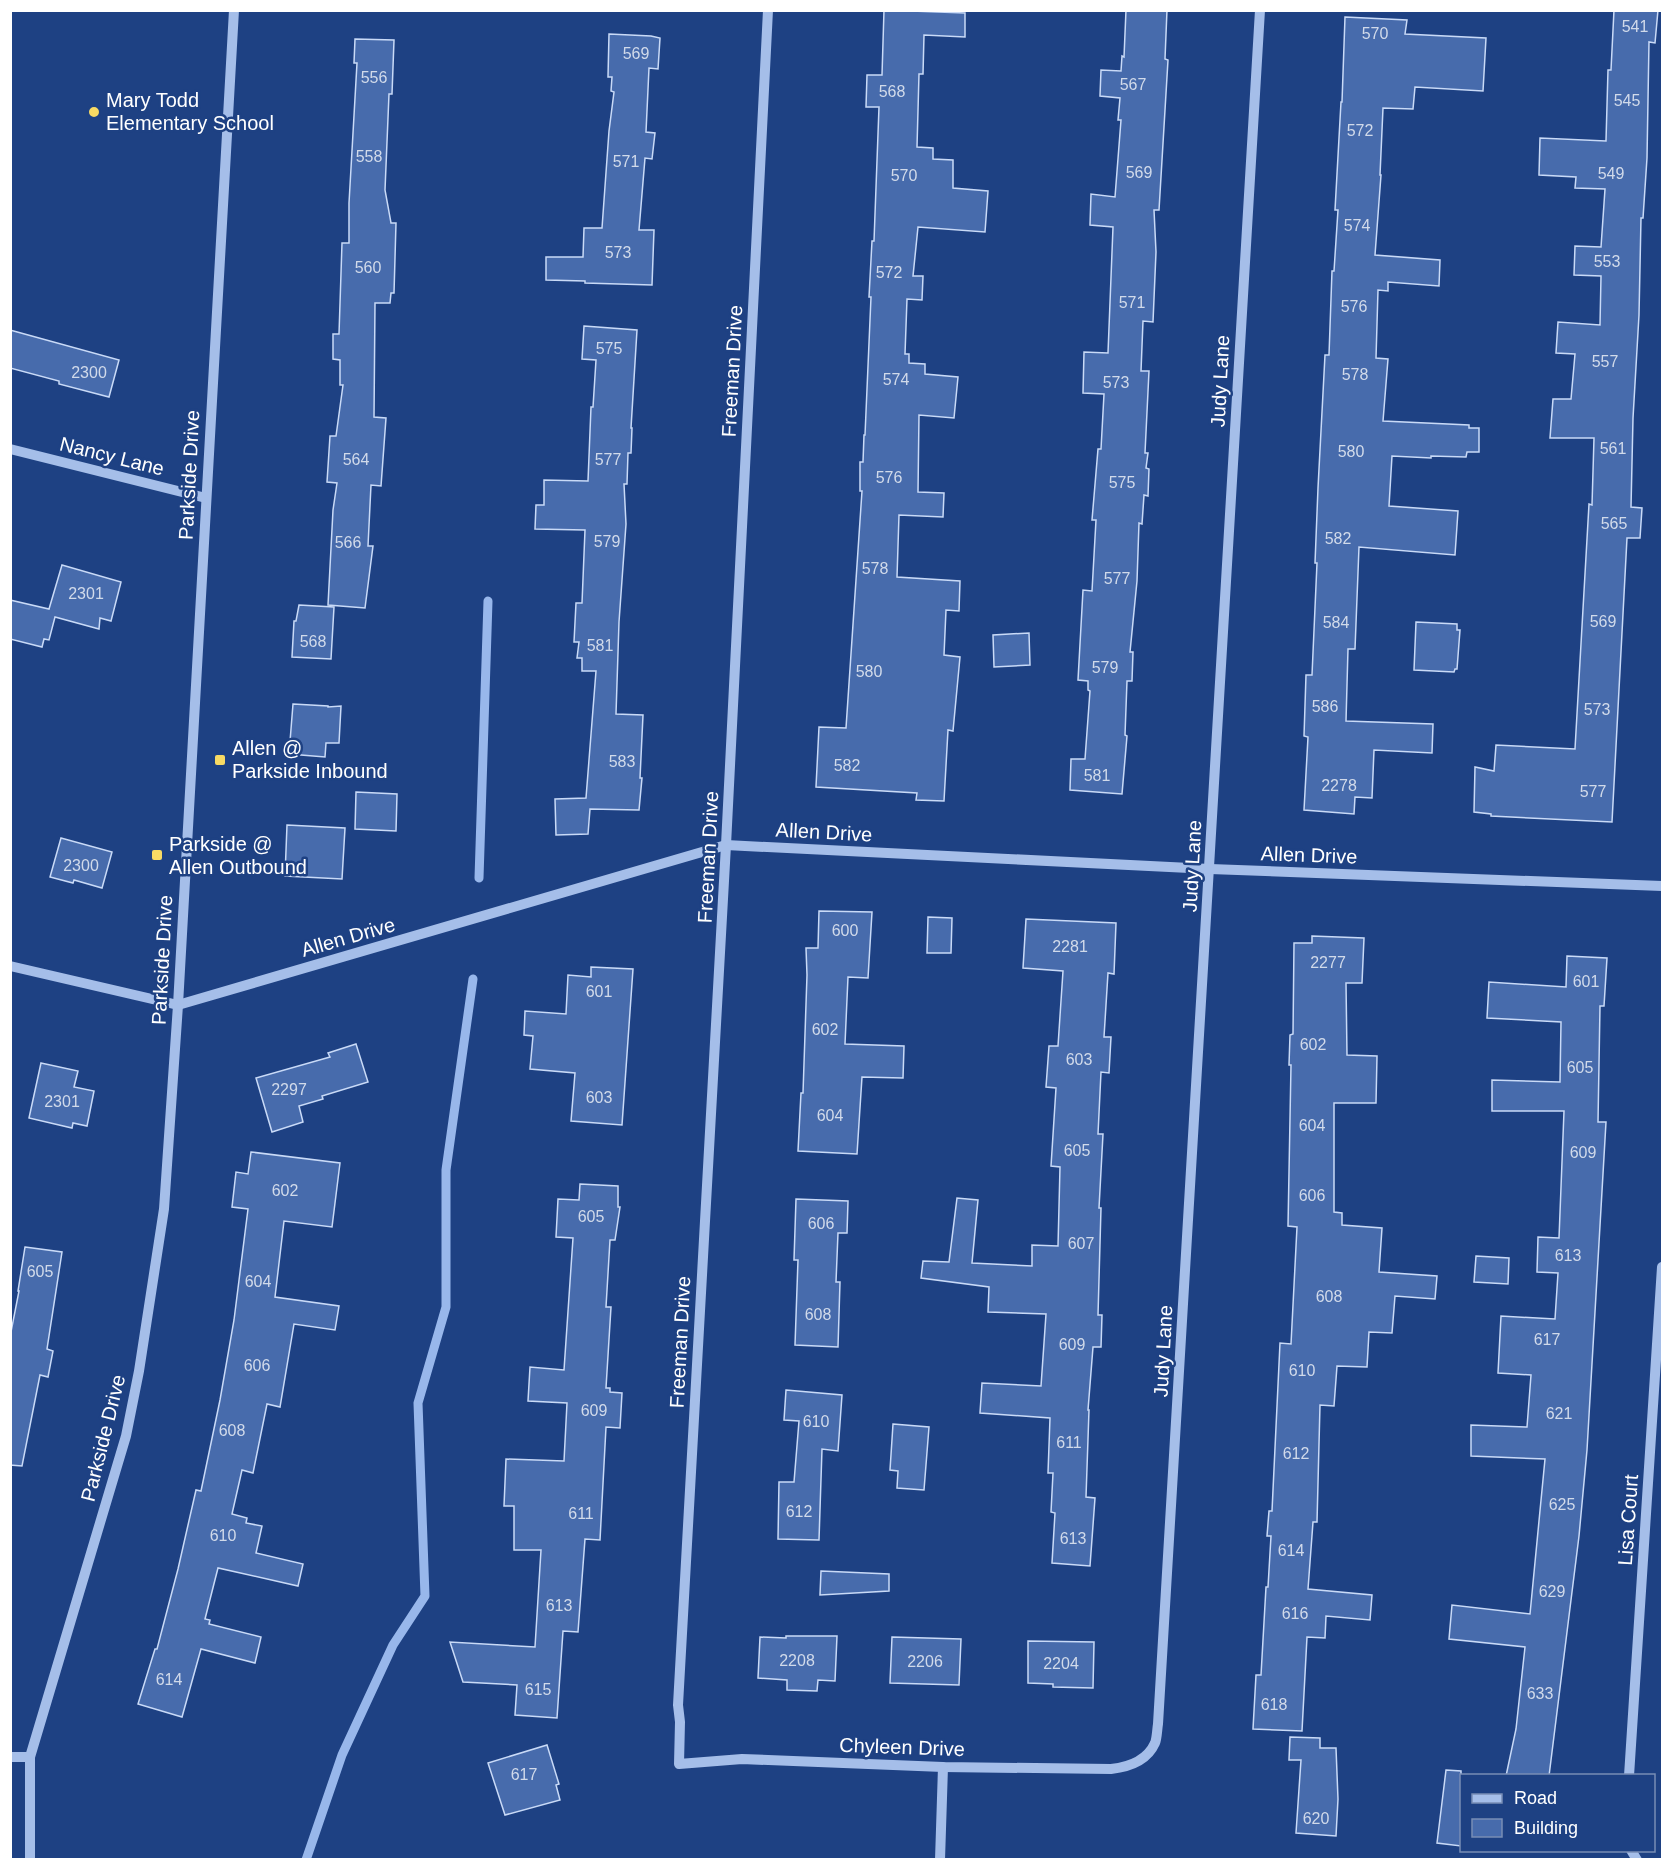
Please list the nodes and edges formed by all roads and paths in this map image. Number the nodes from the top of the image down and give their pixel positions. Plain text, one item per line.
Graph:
1 (234, 10) edge
2 (768, 10) edge
3 (1260, 10) edge
4 (10, 448) edge
5 (206, 498) junction
6 (726, 845) junction
7 (1210, 869) junction
8 (1662, 886) edge
9 (10, 966) edge
10 (178, 1005) junction
11 (1662, 1267) edge
12 (678, 1704) joint
13 (1158, 1724) joint
14 (10, 1757) edge
15 (30, 1757) junction
16 (943, 1767) junction
17 (1629, 1774) edge
18 (30, 1860) edge
19 (940, 1860) edge

1 - 5 street, Parkside Drive
2 - 6 street, Freeman Drive
3 - 7 street, Judy Lane
4 - 5 street, Nancy Lane
5 - 10 street, Parkside Drive
6 - 7 street, Allen Drive
6 - 10 street, Allen Drive
6 - 12 street, Freeman Drive
7 - 8 street, Allen Drive
7 - 13 street, Judy Lane
9 - 10 street, Allen Drive
10 - 15 street, Parkside Drive
11 - 17 street, Lisa Court
12 - 16 street, Chyleen Drive
13 - 16 street, Chyleen Drive
14 - 15 street
15 - 18 street, Parkside Drive
16 - 19 street

